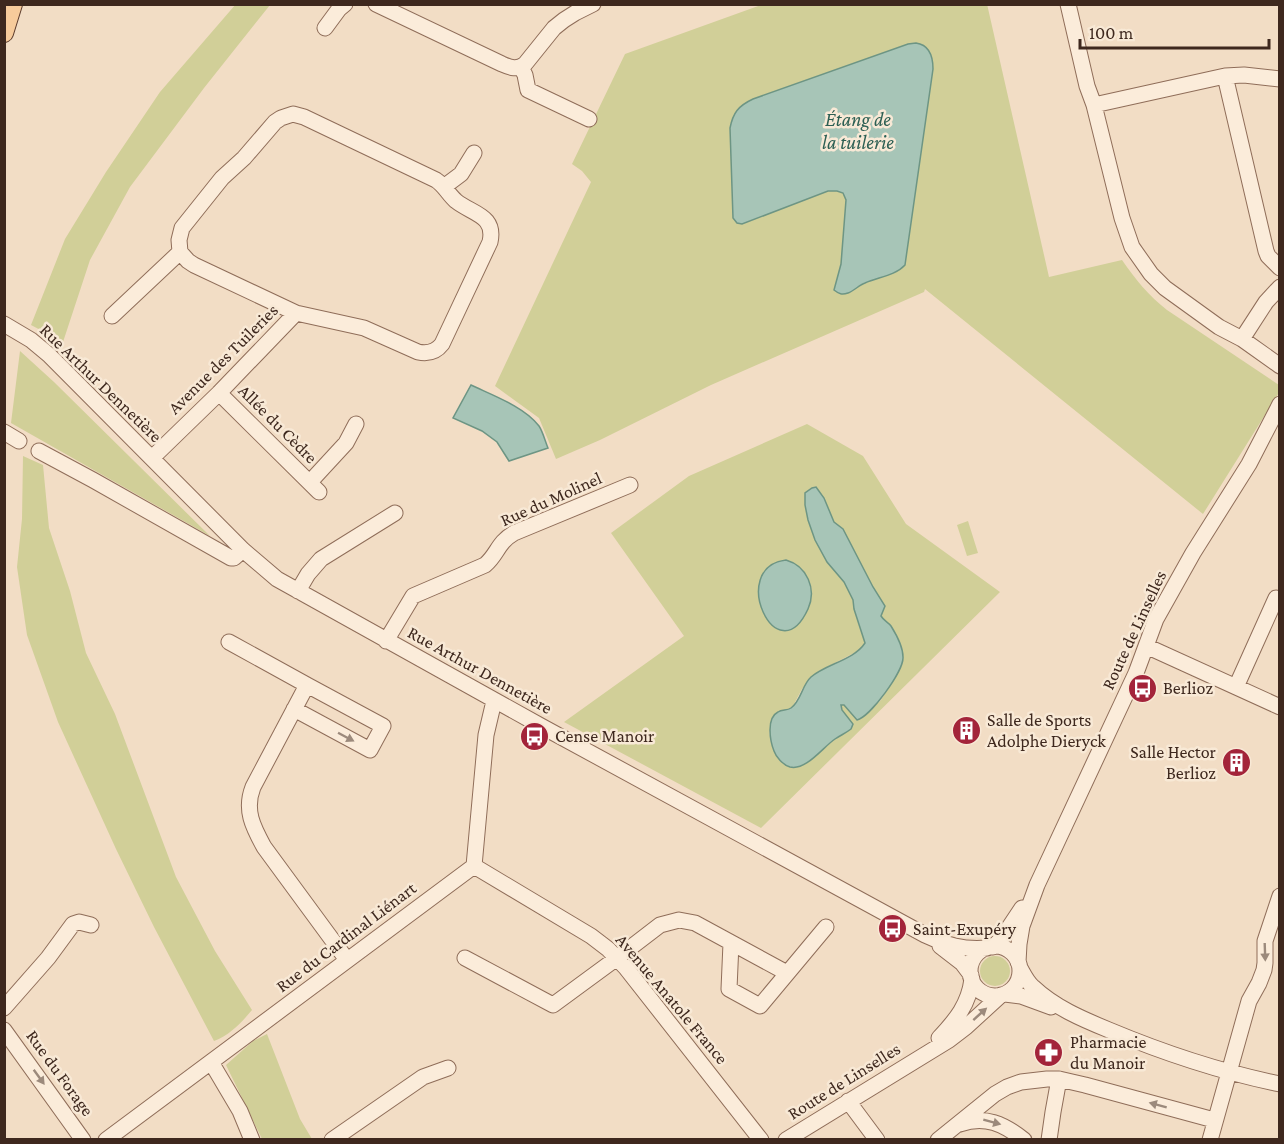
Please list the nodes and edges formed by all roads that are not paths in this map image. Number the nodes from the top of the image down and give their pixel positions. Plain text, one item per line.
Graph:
1 (13, 4) edge
2 (345, 4) edge
3 (376, 4) edge
4 (593, 4) edge
5 (1068, 4) edge
6 (325, 28) dead end
7 (4, 33) edge
8 (521, 67) junction
9 (1226, 76) junction
10 (1280, 79) edge
11 (1095, 105) junction
12 (589, 119) dead end
13 (474, 153) dead end
14 (445, 186) junction
15 (180, 252) junction
16 (1280, 268) edge
17 (1280, 287) edge
18 (296, 314) junction
19 (112, 316) dead end
20 (4, 324) edge
21 (1242, 339) junction
22 (1280, 366) edge
23 (219, 393) junction
24 (1280, 404) edge
25 (1280, 419) edge
26 (357, 424) dead end
27 (4, 432) edge
28 (19, 441) dead end
29 (39, 451) dead end
30 (152, 458) junction
31 (1249, 464) junction
32 (630, 485) dead end
33 (395, 513) dead end
34 (243, 550) junction
35 (298, 591) junction
36 (1276, 598) dead end
37 (386, 641) junction
38 (229, 642) dead end
39 (1146, 646) junction
40 (307, 685) junction
41 (1236, 687) junction
42 (494, 701) junction
43 (1280, 707) edge
44 (294, 709) junction
45 (474, 866) junction
46 (1037, 885) junction
47 (1280, 896) edge
48 (91, 925) dead end
49 (826, 927) dead end
50 (925, 935) junction
51 (731, 943) junction
52 (990, 947) junction
53 (465, 958) dead end
54 (617, 958) junction
55 (346, 960) junction
56 (1019, 965) junction
57 (787, 973) junction
58 (972, 977) junction
59 (1003, 994) junction
60 (4, 1008) edge
61 (1074, 1014) junction
62 (4, 1030) edge
63 (922, 1055) junction
64 (213, 1060) junction
65 (448, 1068) dead end
66 (1228, 1071) junction
67 (1059, 1079) junction
68 (1280, 1084) edge
69 (848, 1101) junction
70 (1214, 1120) junction
71 (957, 1125) junction
72 (83, 1140) edge
73 (106, 1140) edge
74 (252, 1140) edge
75 (333, 1140) edge
76 (761, 1140) edge
77 (786, 1140) edge
78 (877, 1140) edge
79 (938, 1140) edge
80 (1024, 1140) edge
81 (1049, 1140) edge
82 (1210, 1140) edge

1 - 7 main road
2 - 6 street
3 - 8 street
4 - 8 street
5 - 11 street
8 - 12 street
9 - 10 street
9 - 11 street
9 - 16 street
11 - 21 street
13 - 14 street
14 - 15 street, Avenue des Tuileries
14 - 18 street, Avenue des Tuileries
15 - 18 street, Avenue des Tuileries
15 - 19 street
17 - 21 street
18 - 23 street, Avenue des Tuileries
20 - 30 street, Rue Arthur Dennetière
21 - 22 street
23 - 26 street, Allée du Cèdre
23 - 30 street, Avenue des Tuileries
24 - 31 street, Route de Linselles
25 - 31 street, Route de Linselles
27 - 28 street
29 - 34 street
30 - 34 street, Rue Arthur Dennetière
31 - 39 street, Route de Linselles
32 - 37 street, Rue du Molinel
33 - 35 street
34 - 35 street, Rue Arthur Dennetière
35 - 37 street, Rue Arthur Dennetière
36 - 41 street
37 - 42 street, Rue Arthur Dennetière
38 - 40 street
39 - 41 street
39 - 46 street, Route de Linselles
40 - 44 street
44 -> 40 street
41 - 43 street
42 - 45 street
42 - 50 street, Rue Arthur Dennetière
44 - 55 street
45 - 54 street, Avenue Anatole France
45 - 55 street, Rue du Cardinal Liénart
46 - 52 street, Route de Linselles
46 - 56 street, Route de Linselles
47 -> 66 street
48 - 60 street
49 - 57 street
50 - 52 street, Rue Arthur Dennetière
50 - 58 street, Rue Arthur Dennetière
51 - 54 street
51 - 57 street
51 - 57 street
52 - 56 street
52 - 58 street
53 - 54 street
54 - 76 street, Avenue Anatole France
55 - 64 street, Rue du Cardinal Liénart
56 - 59 street
56 - 61 street
58 - 59 street
58 - 63 street, Route de Linselles
59 - 61 street
63 -> 59 street, Route de Linselles
61 - 66 street
62 -> 72 street, Rue du Forage
63 - 69 street, Route de Linselles
64 - 73 street, Rue du Cardinal Liénart
64 - 74 street
65 - 75 street
66 - 68 street
66 - 70 street
70 -> 67 street
67 - 71 street
67 - 81 street
69 - 77 street, Route de Linselles
69 - 78 street
70 - 82 street
71 - 79 street
71 -> 80 street

